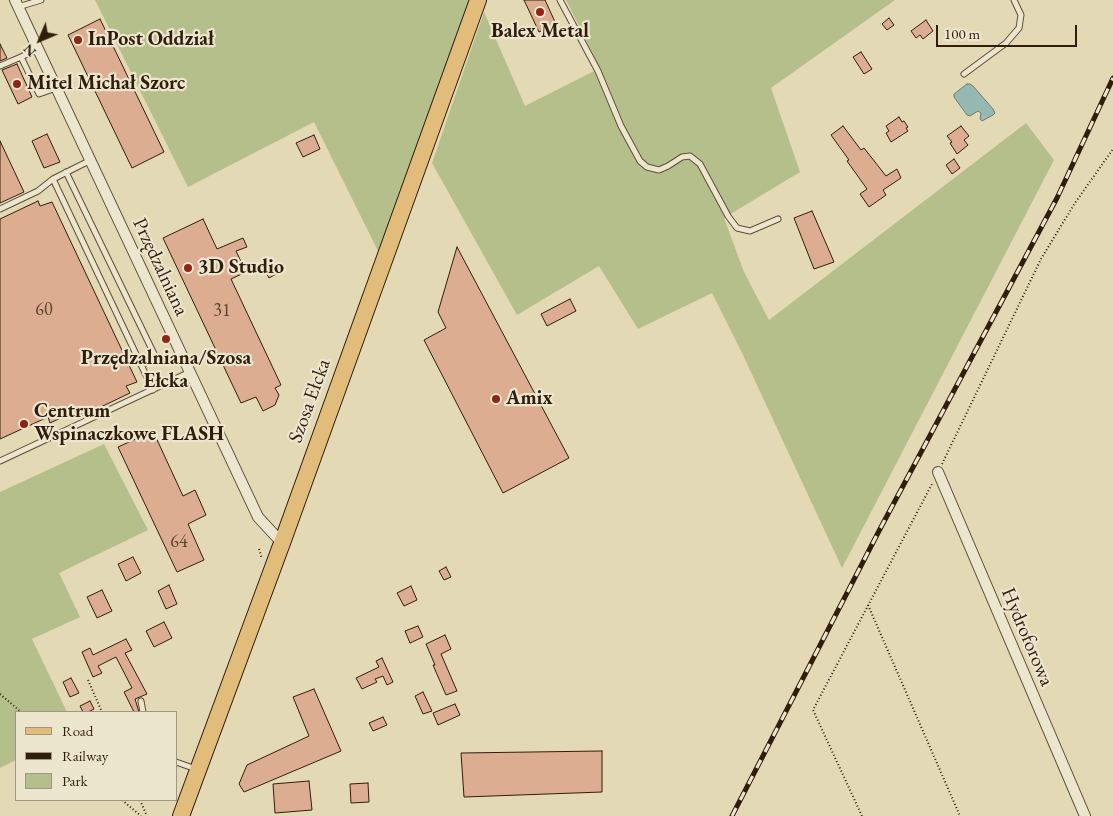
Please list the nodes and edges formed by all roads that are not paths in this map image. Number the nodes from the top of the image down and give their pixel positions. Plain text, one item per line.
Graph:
1 (41, 0) edge
2 (478, 0) edge
3 (560, 0) edge
4 (1014, 0) edge
5 (17, 3) edge
6 (38, 49) junction
7 (21, 57) junction
8 (0, 66) edge
9 (964, 74) dead end
10 (56, 87) junction
11 (91, 160) junction
12 (66, 172) junction
13 (52, 179) junction
14 (0, 209) edge
15 (778, 219) dead end
16 (141, 364) junction
17 (190, 372) junction
18 (153, 390) junction
19 (0, 461) edge
20 (938, 472) dead end
21 (282, 543) junction
22 (141, 701) dead end
23 (143, 711) edge
24 (178, 763) edge
25 (198, 770) junction
26 (182, 816) edge
27 (1085, 816) edge

1 - 5 lane
2 - 21 main road, Szosa Ełcka
3 - 15 lane
4 - 9 lane
5 - 6 street, Przędzalniana
6 - 7 lane
6 - 10 street, Przędzalniana
7 - 8 lane
7 - 10 lane
10 - 11 street, Przędzalniana
11 - 12 lane
11 - 17 street, Przędzalniana
12 - 13 lane
12 - 16 lane
13 - 14 lane
13 - 16 lane
16 - 18 lane
17 - 18 lane
17 - 21 street, Przędzalniana
18 - 19 lane
20 - 27 street, Hydroforowa
21 - 25 main road, Szosa Ełcka
22 - 23 lane
24 - 25 lane
25 - 26 main road, Szosa Ełcka

